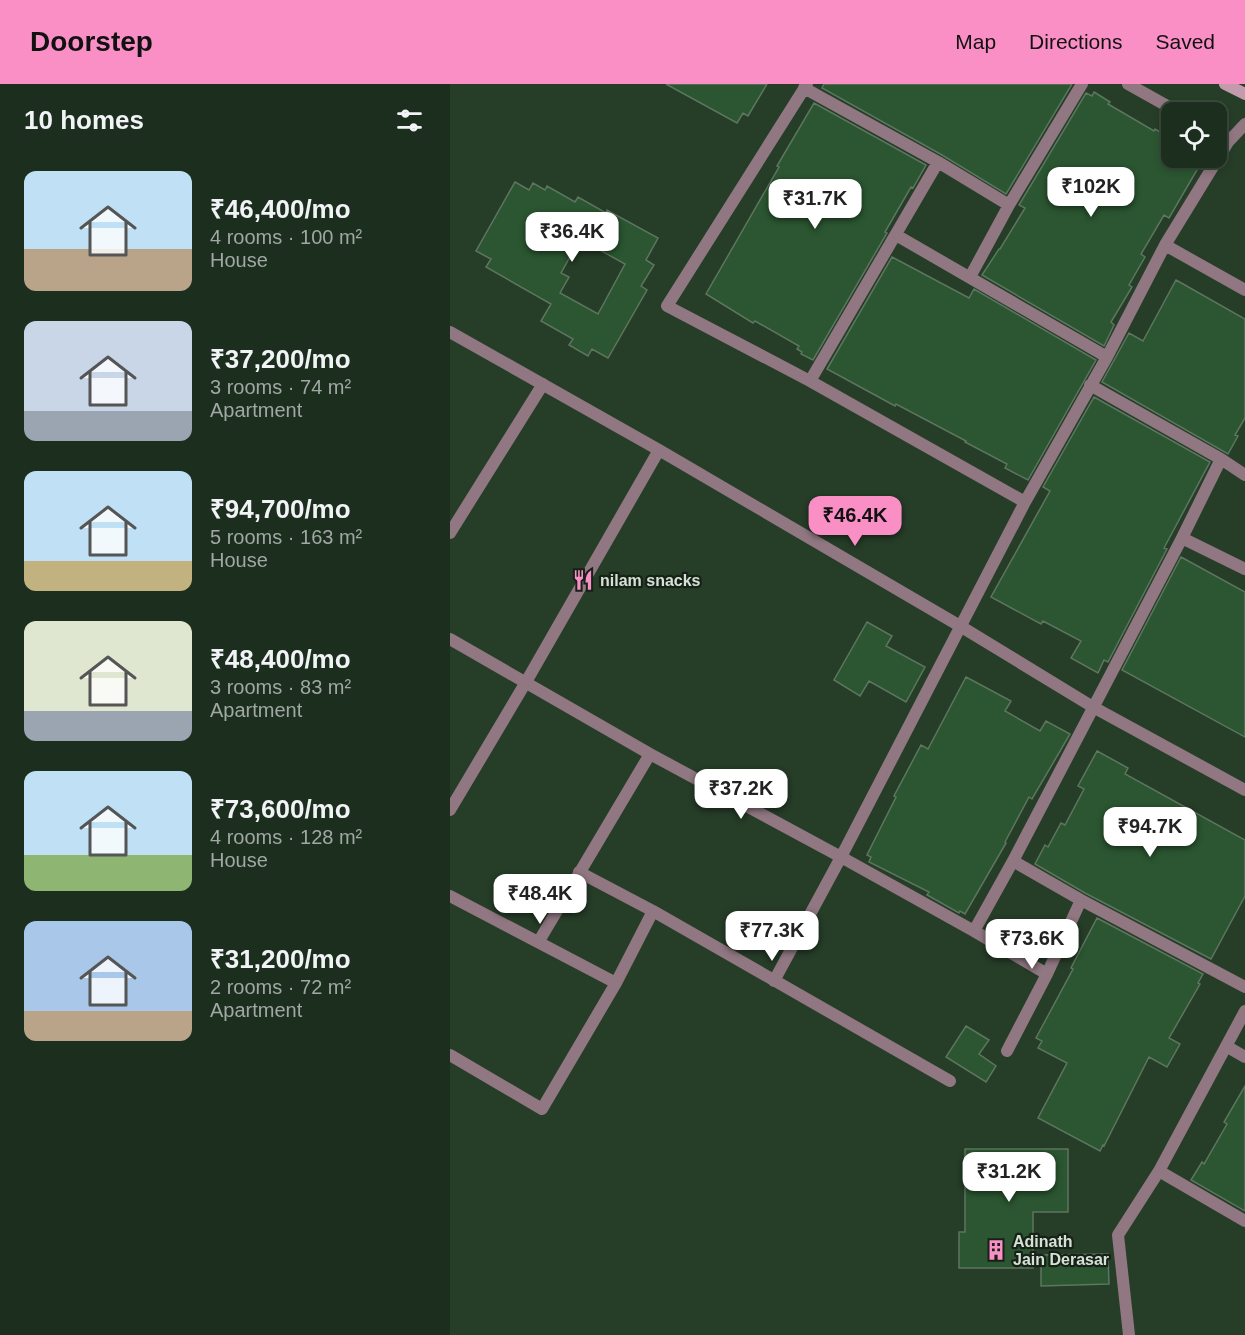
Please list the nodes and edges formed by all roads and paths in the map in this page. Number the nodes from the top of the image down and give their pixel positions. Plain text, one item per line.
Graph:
1 (1082, 84) edge
2 (1128, 84) edge
3 (1225, 84) edge
4 (805, 86) edge
5 (1245, 94) edge
6 (1161, 102) edge
7 (1245, 124) edge
8 (1228, 142) joint
9 (938, 162) junction
10 (1009, 205) junction
11 (896, 235) junction
12 (1165, 245) junction
13 (970, 277) junction
14 (1245, 290) edge
15 (450, 332) edge
16 (1107, 357) junction
17 (810, 381) junction
18 (543, 384) junction
19 (1090, 385) junction
20 (659, 450) junction
21 (1221, 459) junction
22 (1245, 475) edge
23 (1025, 502) junction
24 (450, 533) edge
25 (1182, 538) junction
26 (1245, 569) edge
27 (960, 626) junction
28 (450, 639) edge
29 (526, 681) junction
30 (1093, 707) junction
31 (650, 754) junction
32 (1245, 790) edge
33 (452, 802) edge
34 (842, 857) junction
35 (1013, 861) junction
36 (579, 872) junction
37 (450, 896) edge
38 (1081, 900) junction
39 (652, 911) junction
40 (974, 931) junction
41 (539, 941) junction
42 (1047, 974) junction
43 (774, 981) junction
44 (616, 982) junction
45 (1245, 987) edge
46 (1245, 1011) edge
47 (1226, 1046) junction
48 (1007, 1051) dead end
49 (450, 1055) edge
50 (1245, 1057) edge
51 (950, 1081) dead end
52 (1159, 1172) junction
53 (1245, 1221) edge
54 (1129, 1335) edge

1 - 10 street
2 - 6 street
3 - 5 main road
4 - 9 street
4 - 17 street
7 - 8 street
8 - 12 street
9 - 10 street
9 - 11 street
10 - 13 street
11 - 13 street
11 - 17 street
12 - 14 street
12 - 16 street
13 - 16 street
15 - 18 street
16 - 19 street
17 - 23 street
18 - 20 street
18 - 24 street
19 - 21 street
19 - 23 street
20 - 27 street
20 - 29 street
21 - 22 street
21 - 25 street
23 - 27 street
25 - 26 street
25 - 30 street
27 - 30 street
27 - 34 street
28 - 29 street
29 - 31 street
29 - 33 street
30 - 32 street
30 - 35 street
31 - 34 street
31 - 36 street
34 - 40 street
34 - 43 street
35 - 38 street
35 - 40 street
36 - 39 street
36 - 41 street
37 - 41 street
38 - 42 street
38 - 45 street
39 - 43 street
39 - 44 street
40 - 42 street
41 - 44 street
42 - 48 street
43 - 51 street
44 - 49 street
46 - 47 street
47 - 50 street
47 - 52 street
52 - 53 street
52 - 54 street

